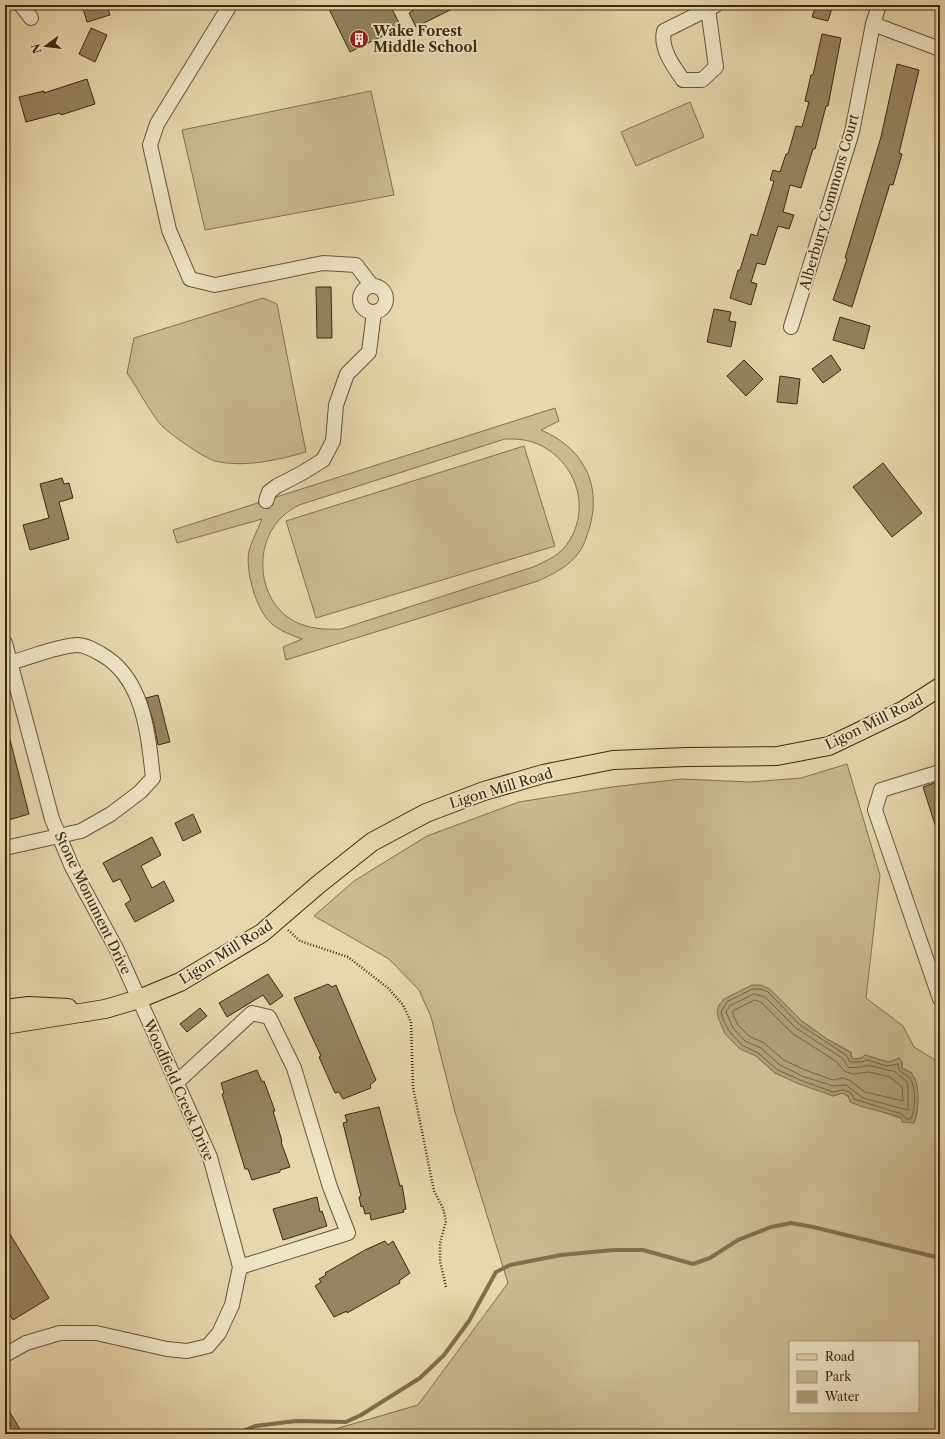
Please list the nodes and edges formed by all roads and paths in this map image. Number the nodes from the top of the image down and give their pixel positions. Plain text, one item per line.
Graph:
1 (21, 5) edge
2 (230, 5) edge
3 (879, 5) edge
4 (712, 7) edge
5 (31, 18) dead end
6 (873, 24) junction
7 (940, 49) edge
8 (792, 327) dead end
9 (266, 501) dead end
10 (5, 643) edge
11 (8, 663) edge
12 (940, 687) edge
13 (940, 772) edge
14 (59, 835) junction
15 (5, 848) edge
16 (287, 928) dead end
17 (138, 999) junction
18 (940, 999) edge
19 (5, 1009) edge
20 (104, 1009) junction
21 (5, 1025) edge
22 (177, 1082) junction
23 (240, 1267) junction
24 (446, 1287) dead end
25 (5, 1355) edge

1 - 5 street
2 - 9 street
3 - 6 street, Alberbury Commons Court
4 - 4 street
6 - 7 street
6 - 8 street, Alberbury Commons Court
10 - 11 street, Stone Monument Drive
11 - 14 street, Stone Monument Drive
11 - 14 street
12 - 17 main road, Ligon Mill Road
13 - 18 street
14 - 15 street
14 - 17 street, Stone Monument Drive
16 - 24 path
17 - 20 main road, Ligon Mill Road
17 - 22 street, Woodfield Creek Drive
19 - 20 main road, Ligon Mill Road
20 - 21 main road, Ligon Mill Road
22 - 23 street, Woodfield Creek Drive
22 - 23 street
23 - 25 street, Woodfield Creek Drive

